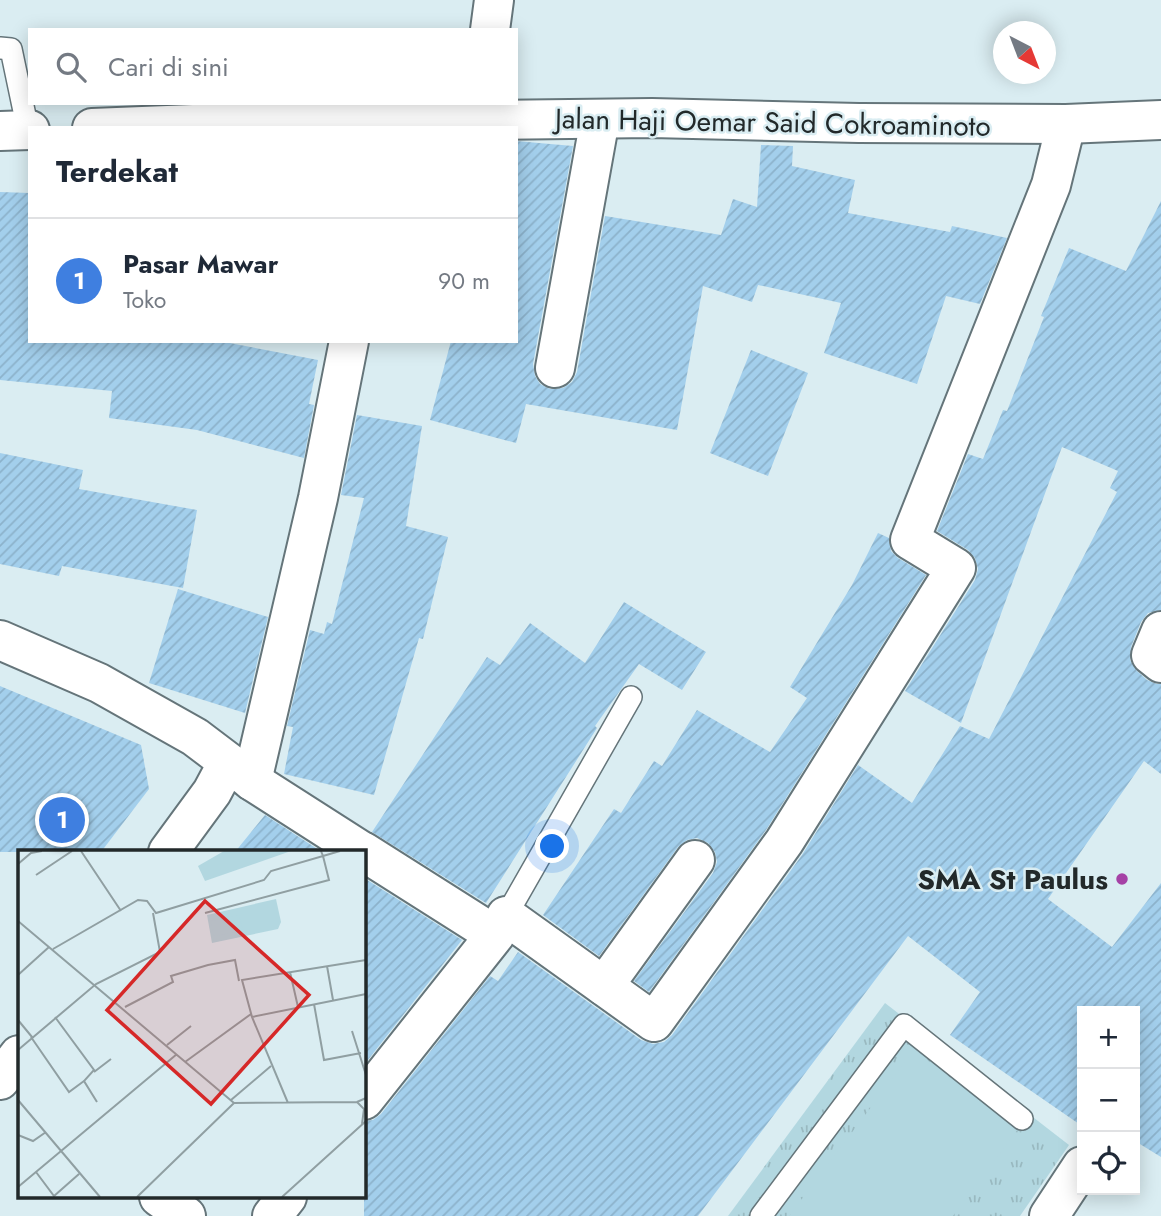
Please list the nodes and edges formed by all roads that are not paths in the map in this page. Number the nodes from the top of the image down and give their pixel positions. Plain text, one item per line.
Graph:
1 (494, 0) edge
2 (491, 28) edge
3 (0, 48) edge
4 (481, 112) edge
5 (600, 119) junction
6 (1161, 120) edge
7 (391, 122) edge
8 (1066, 124) junction
9 (192, 126) edge
10 (19, 131) edge
11 (349, 343) edge
12 (555, 368) dead end
13 (1161, 631) edge
14 (0, 640) edge
15 (1161, 663) edge
16 (631, 697) dead end
17 (240, 771) junction
18 (169, 850) edge
19 (361, 850) edge
20 (366, 853) edge
21 (695, 860) dead end
22 (500, 926) junction
23 (604, 986) junction
24 (18, 1056) edge
25 (0, 1080) edge
26 (18, 1093) edge
27 (366, 1097) edge
28 (1021, 1119) dead end
29 (1077, 1174) edge
30 (160, 1198) edge
31 (286, 1198) edge
32 (186, 1216) edge
33 (272, 1216) edge
34 (761, 1216) edge
35 (1049, 1216) edge

1 - 2 street
3 - 10 lane
4 - 5 street, Jalan Haji Oemar Said Cokroaminoto
4 - 7 street, Jalan Haji Oemar Said Cokroaminoto
5 - 8 street, Jalan Haji Oemar Said Cokroaminoto
5 - 12 street
6 - 8 street, Jalan Haji Oemar Said Cokroaminoto
7 - 9 street, Jalan Haji Oemar Said Cokroaminoto
8 - 23 street
11 - 17 street
13 - 15 street
14 - 17 street
16 - 22 lane
17 - 18 street
17 - 19 street
20 - 22 street
21 - 23 street
22 - 23 street
22 - 27 street
24 - 25 street
25 - 26 street
28 - 34 lane
29 - 35 street
30 - 32 street
31 - 33 street

